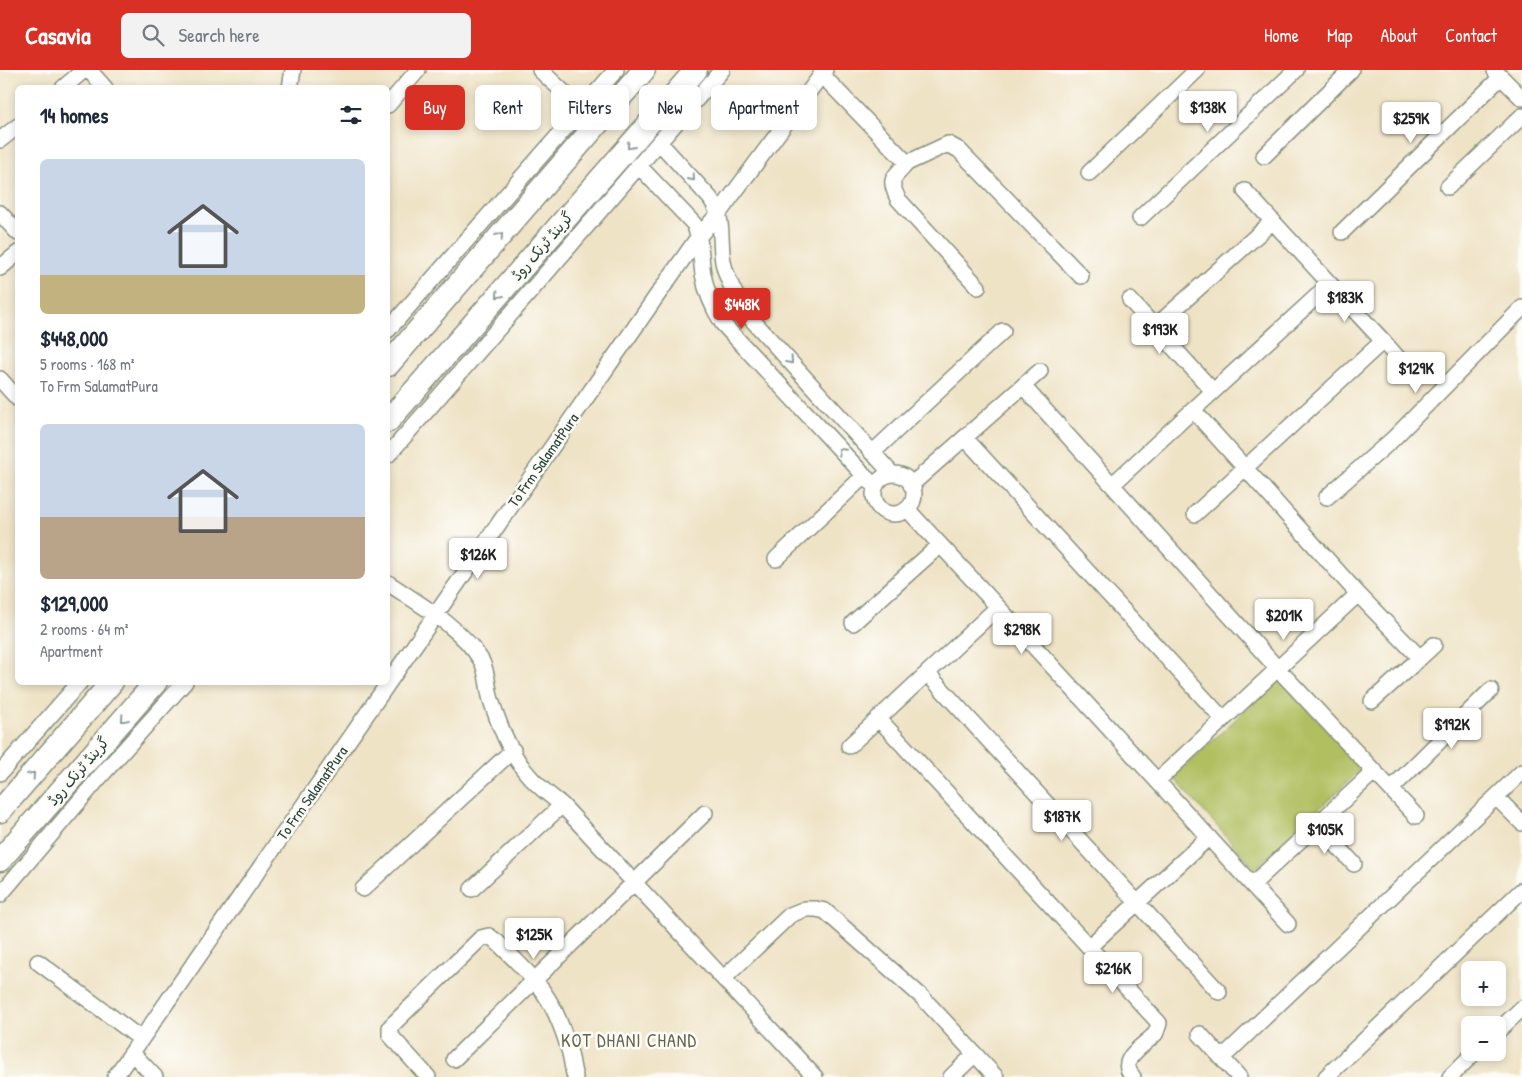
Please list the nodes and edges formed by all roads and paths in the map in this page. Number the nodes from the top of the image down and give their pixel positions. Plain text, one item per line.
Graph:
1 (84, 70) edge
2 (89, 70) edge
3 (293, 70) edge
4 (418, 70) edge
5 (540, 70) edge
6 (616, 70) edge
7 (644, 70) edge
8 (696, 70) edge
9 (722, 70) edge
10 (1197, 70) edge
11 (1296, 70) edge
12 (1351, 70) edge
13 (823, 72) edge
14 (1498, 74) edge
15 (66, 85) edge
16 (102, 85) edge
17 (290, 85) edge
18 (556, 85) edge
19 (608, 85) edge
20 (626, 85) edge
21 (1522, 98) edge
22 (390, 102) edge
23 (1522, 116) edge
24 (15, 128) edge
25 (577, 130) edge
26 (579, 130) edge
27 (0, 140) edge
28 (659, 142) junction
29 (1264, 156) dead end
30 (907, 163) junction
31 (638, 165) junction
32 (1089, 173) dead end
33 (1448, 187) dead end
34 (1245, 190) dead end
35 (0, 213) edge
36 (719, 213) junction
37 (1140, 218) dead end
38 (1273, 221) junction
39 (15, 229) edge
40 (1342, 232) dead end
41 (700, 236) junction
42 (15, 256) edge
43 (0, 268) edge
44 (1081, 276) dead end
45 (1330, 284) junction
46 (978, 287) dead end
47 (1130, 300) dead end
48 (443, 301) junction
49 (1522, 308) edge
50 (473, 325) junction
51 (1155, 327) junction
52 (390, 328) edge
53 (1003, 331) dead end
54 (409, 340) junction
55 (1382, 341) junction
56 (390, 363) edge
57 (438, 364) junction
58 (1403, 364) dead end
59 (1040, 371) dead end
60 (456, 378) junction
61 (0, 379) edge
62 (1023, 386) junction
63 (1213, 391) junction
64 (15, 396) edge
65 (1192, 410) junction
66 (390, 419) edge
67 (965, 438) junction
68 (872, 453) junction
69 (390, 454) edge
70 (1245, 468) junction
71 (892, 474) junction
72 (864, 476) junction
73 (911, 485) junction
74 (1112, 485) junction
75 (875, 487) junction
76 (1327, 497) dead end
77 (907, 510) junction
78 (1195, 514) dead end
79 (940, 545) junction
80 (776, 560) dead end
81 (390, 584) edge
82 (1358, 594) junction
83 (998, 607) junction
84 (435, 616) junction
85 (853, 623) dead end
86 (1434, 645) dead end
87 (1420, 658) junction
88 (1277, 668) junction
89 (927, 673) junction
90 (390, 681) edge
91 (77, 685) edge
92 (109, 685) edge
93 (154, 685) edge
94 (182, 685) edge
95 (387, 685) edge
96 (1491, 690) dead end
97 (1372, 701) dead end
98 (878, 718) junction
99 (1223, 719) junction
100 (849, 746) dead end
101 (513, 750) junction
102 (92, 771) junction
103 (1375, 771) junction
104 (1522, 772) edge
105 (0, 773) edge
106 (1157, 781) junction
107 (1391, 789) junction
108 (1496, 796) junction
109 (562, 805) junction
110 (0, 811) edge
111 (705, 813) dead end
112 (1416, 816) dead end
113 (1522, 823) edge
114 (1318, 825) junction
115 (1209, 837) junction
116 (0, 860) edge
117 (1354, 864) dead end
118 (635, 882) junction
119 (1253, 884) junction
120 (363, 889) dead end
121 (472, 889) dead end
122 (1522, 890) edge
123 (0, 894) edge
124 (1138, 902) junction
125 (1288, 924) dead end
126 (1090, 946) junction
127 (38, 962) dead end
128 (724, 978) junction
129 (534, 980) junction
130 (1219, 992) dead end
131 (1522, 1008) edge
132 (1506, 1023) edge
133 (1200, 1034) dead end
134 (141, 1039) junction
135 (132, 1053) junction
136 (975, 1054) junction
137 (454, 1058) dead end
138 (1222, 1058) junction
139 (1466, 1061) edge
140 (114, 1077) edge
141 (155, 1077) edge
142 (428, 1077) edge
143 (574, 1077) edge
144 (816, 1077) edge
145 (951, 1077) edge
146 (996, 1077) edge
147 (1133, 1077) edge
148 (1240, 1077) edge
149 (1326, 1077) edge
150 (1450, 1077) edge

1 - 15 street
2 - 16 street
3 - 17 street
4 - 22 street
5 - 18 street
6 - 19 street
7 - 20 highway
8 -> 50 highway, گرینڈ ٹرنک روڈ
9 - 28 street
10 - 32 street
11 - 37 street
12 - 29 street
13 - 30 street
13 - 36 street, To Frm SalamatPura
14 - 21 street
14 - 40 street
23 - 33 street
24 - 27 street
25 - 52 street
48 -> 26 highway
28 - 31 street
28 -> 36 street
30 - 44 street
30 - 46 street
31 - 41 street
31 - 60 street
34 - 38 street
35 - 39 street
36 - 41 street, To Frm SalamatPura
36 -> 68 street
38 - 45 street
38 - 51 street
72 -> 41 street
41 - 84 street, To Frm SalamatPura
42 - 43 street
45 - 55 street
45 - 63 street
47 - 51 street
48 - 50 highway
48 - 54 highway
49 - 76 street
50 - 57 highway, گرینڈ ٹرنک روڈ
51 - 63 street
52 - 54 street
53 - 68 street
54 - 56 highway
55 - 58 street
55 - 70 street
57 - 60 street
57 - 66 highway, گرینڈ ٹرنک روڈ
59 - 62 street
60 - 69 street
61 - 64 street
62 - 67 street
62 - 74 street
63 - 65 street
65 - 70 street
65 - 74 street
67 - 73 street
67 - 99 street
68 - 71 street
70 - 78 street
70 - 82 street
71 - 73 street
71 - 75 street
72 - 75 street
72 - 80 street
73 - 77 street
74 - 88 street
75 - 77 street
77 - 79 street
79 - 83 street
79 - 85 street
81 - 84 street
82 - 87 street
82 - 88 street
83 - 89 street
83 - 106 street
84 - 90 street, To Frm SalamatPura
84 - 101 street
86 - 87 street
87 - 97 street
88 - 99 street
88 - 103 street
89 - 98 street
89 - 124 street
91 - 105 street
110 -> 92 highway
93 -> 102 highway, گرینڈ ٹرنک روڈ
94 - 102 street
95 - 134 street, To Frm SalamatPura
96 - 107 street
98 - 100 street
98 - 126 street
99 - 106 street
101 - 109 street
101 - 120 street
102 - 116 highway, گرینڈ ٹرنک روڈ
102 - 123 street
103 - 107 street
103 - 114 street
104 - 108 street
106 - 115 street
107 - 112 street
108 - 113 street
108 - 138 street
109 - 118 street
109 - 121 street
111 - 118 street
114 - 117 street
114 - 119 street
115 - 119 street
115 - 124 street
118 - 128 street
118 - 129 street
119 - 125 street
122 - 149 street
124 - 126 street
124 - 130 street
126 - 147 street
127 - 134 street
128 - 136 street
128 - 144 street
129 - 137 street
129 - 142 street
129 - 143 street
131 - 132 street
133 - 138 street
134 - 135 street, To Frm SalamatPura
135 - 140 street, To Frm SalamatPura
135 - 141 street
136 - 145 street
136 - 146 street
138 - 148 street
139 - 150 street

